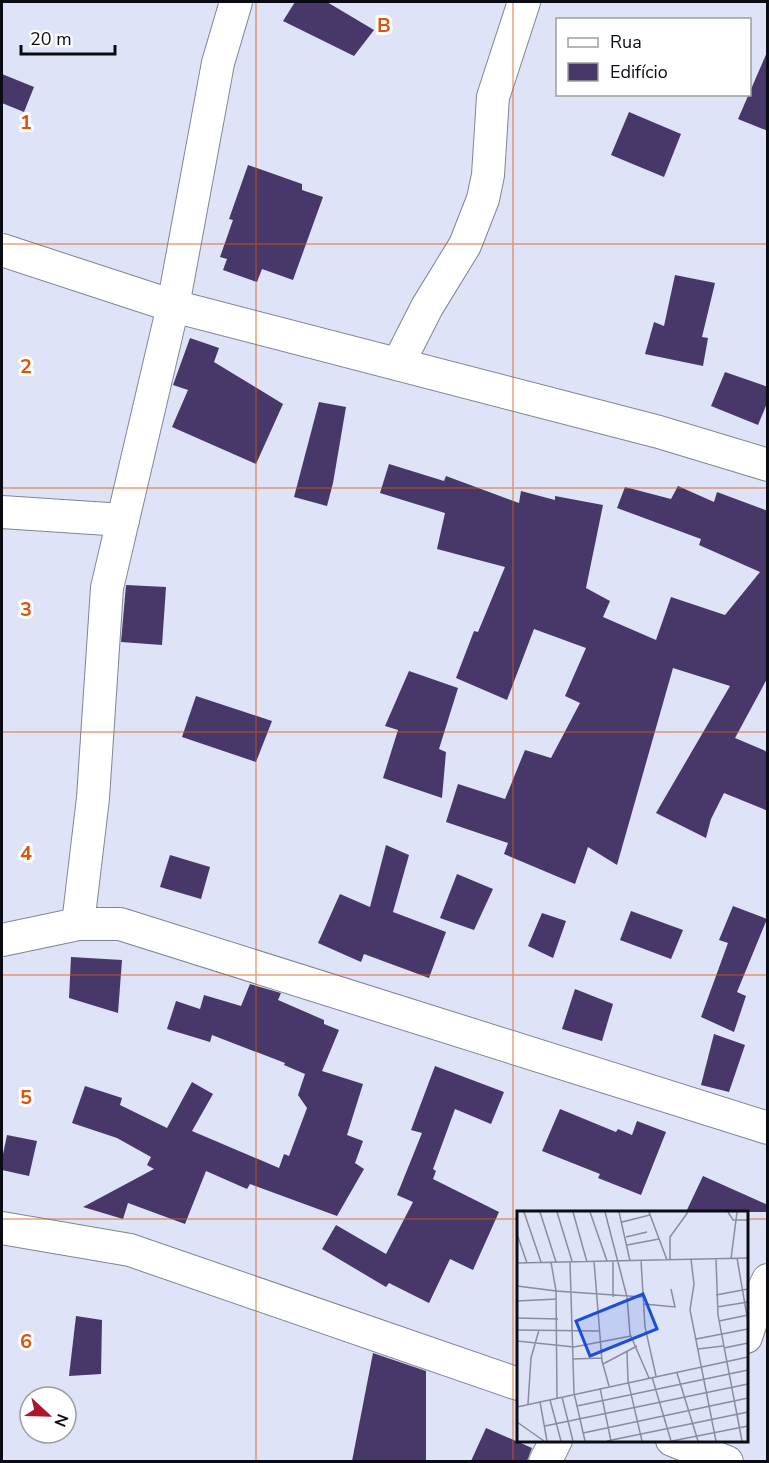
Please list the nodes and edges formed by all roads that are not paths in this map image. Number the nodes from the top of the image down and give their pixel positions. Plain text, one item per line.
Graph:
1 (236, 2) edge
2 (524, 2) edge
3 (2, 250) edge
4 (173, 306) junction
5 (398, 364) junction
6 (768, 465) edge
7 (2, 512) edge
8 (123, 520) junction
9 (78, 924) junction
10 (2, 940) edge
11 (768, 1128) edge
12 (2, 1228) edge
13 (768, 1280) edge
14 (748, 1334) edge
15 (517, 1383) edge
16 (555, 1442) edge
17 (680, 1442) edge
18 (717, 1452) edge
19 (545, 1461) edge

1 - 4 street
2 - 5 street
3 - 4 street
4 - 5 street
4 - 8 street
5 - 6 street
7 - 8 street
8 - 9 street
9 - 10 street
9 - 11 street
12 - 15 street
13 - 14 street
16 - 19 street
17 - 18 street

